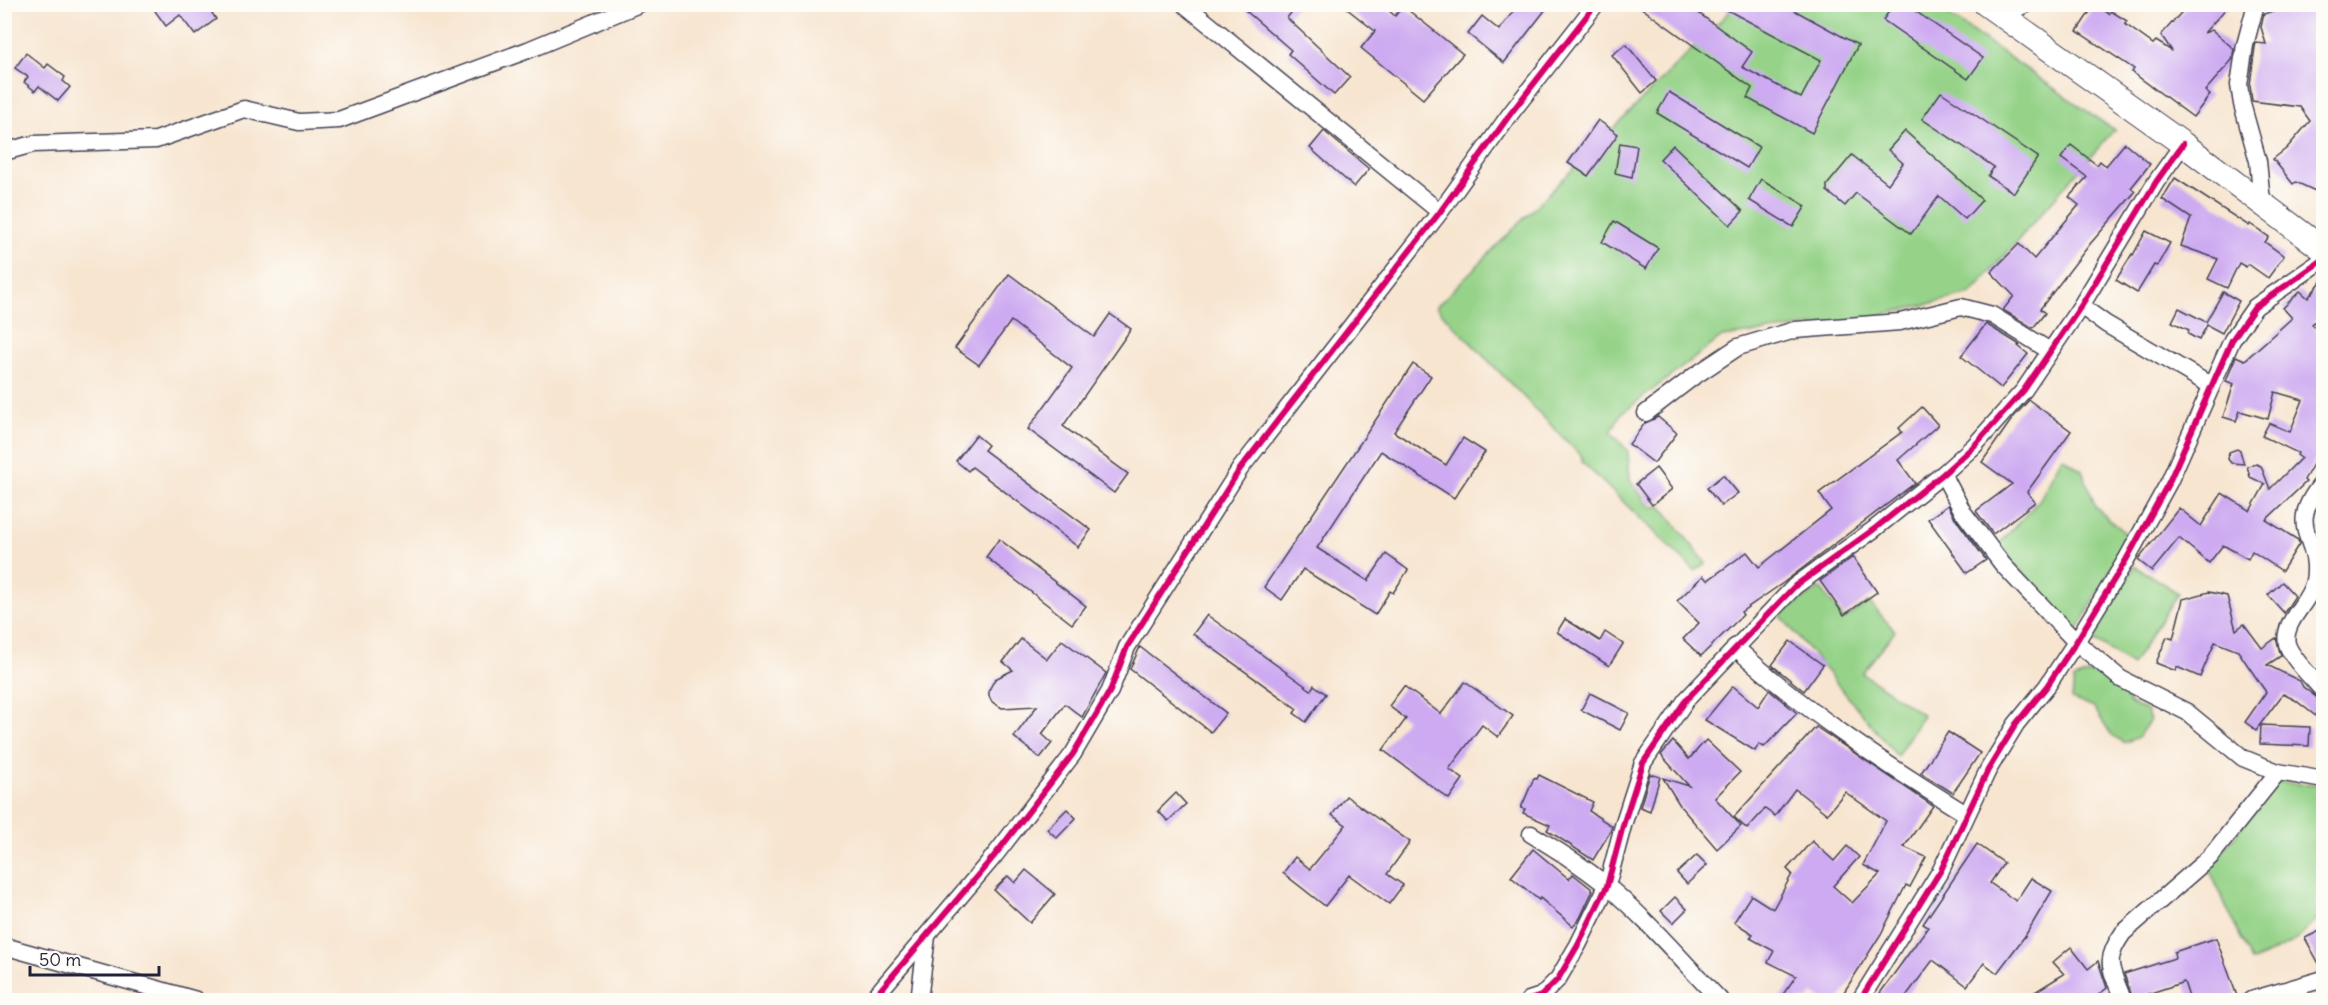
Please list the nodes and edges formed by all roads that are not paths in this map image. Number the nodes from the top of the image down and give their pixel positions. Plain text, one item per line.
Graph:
1 (639, 4) edge
2 (1184, 4) edge
3 (1596, 4) edge
4 (2026, 4) edge
5 (2256, 4) edge
6 (1994, 10) edge
7 (2183, 144) junction
8 (4, 152) edge
9 (2262, 202) junction
10 (1440, 212) junction
11 (2324, 250) edge
12 (2324, 259) edge
13 (2081, 306) junction
14 (2050, 351) junction
15 (2210, 385) junction
16 (1646, 413) dead end
17 (1943, 474) junction
18 (2324, 481) edge
19 (2076, 642) junction
20 (1735, 646) junction
21 (2324, 692) edge
22 (2278, 772) junction
23 (2324, 780) edge
24 (1966, 814) junction
25 (1531, 834) dead end
26 (1607, 886) junction
27 (927, 935) junction
28 (4, 946) edge
29 (2324, 979) edge
30 (196, 1000) edge
31 (872, 1000) edge
32 (919, 1000) edge
33 (1529, 1000) edge
34 (1720, 1000) edge
35 (1860, 1000) edge
36 (2123, 1000) edge
37 (2251, 1000) edge

1 - 8 street
2 - 10 street
3 - 10 street
4 - 6 street
5 - 9 street
6 - 7 street
7 - 9 street
7 - 13 street
9 - 11 street
10 - 27 street
12 - 15 street
13 - 14 street
13 - 15 street
14 - 16 street
14 - 17 street
15 - 19 street
17 - 19 street
17 - 20 street
18 - 21 street
19 - 22 street
19 - 24 street
20 - 24 street
20 - 26 street
22 - 23 street
22 - 36 street
24 - 35 street
25 - 26 street
26 - 33 street
26 - 34 street
27 - 31 street
27 - 32 street
28 - 30 street
29 - 37 street

